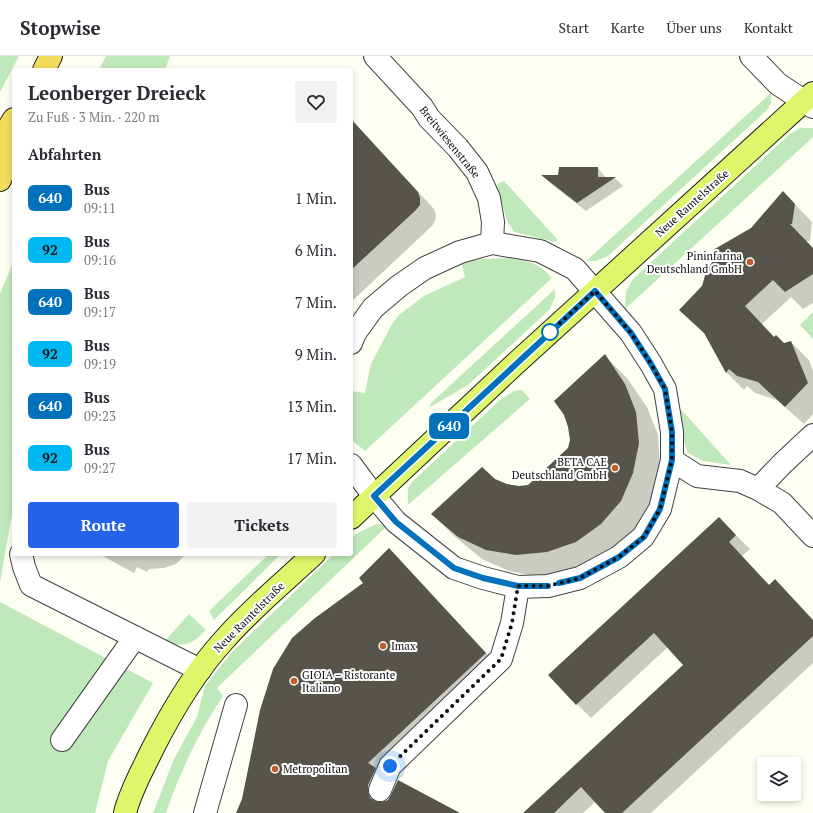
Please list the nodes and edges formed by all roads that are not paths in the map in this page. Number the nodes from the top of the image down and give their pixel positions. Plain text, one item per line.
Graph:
1 (51, 56) edge
2 (375, 56) edge
3 (755, 57) edge
4 (45, 68) edge
5 (810, 100) edge
6 (12, 122) edge
7 (0, 141) edge
8 (12, 149) edge
9 (0, 180) edge
10 (492, 243) junction
11 (595, 291) junction
12 (353, 338) edge
13 (813, 435) edge
14 (672, 460) junction
15 (353, 468) edge
16 (758, 489) junction
17 (374, 496) junction
18 (353, 516) edge
19 (813, 536) edge
20 (21, 556) edge
21 (312, 556) edge
22 (518, 586) junction
23 (135, 637) junction
24 (200, 670) junction
25 (236, 705) dead end
26 (62, 740) dead end
27 (380, 790) dead end
28 (125, 813) edge
29 (205, 813) edge

1 - 4 highway
2 - 10 street, Breitwiesenstraße
3 - 5 street
5 - 11 main road, Neue Ramtelstraße
6 - 7 highway
8 - 9 highway
10 - 11 street
10 - 12 street
11 - 14 street
11 - 17 main road, Neue Ramtelstraße
13 - 16 street
14 - 16 street
14 - 22 street
15 - 17 street
16 - 19 street
17 - 18 main road, Neue Ramtelstraße
17 - 22 street
20 - 23 street
21 - 24 main road, Neue Ramtelstraße
22 - 27 street
23 - 24 street
23 - 26 street
24 - 28 main road, Neue Ramtelstraße
25 - 29 street

